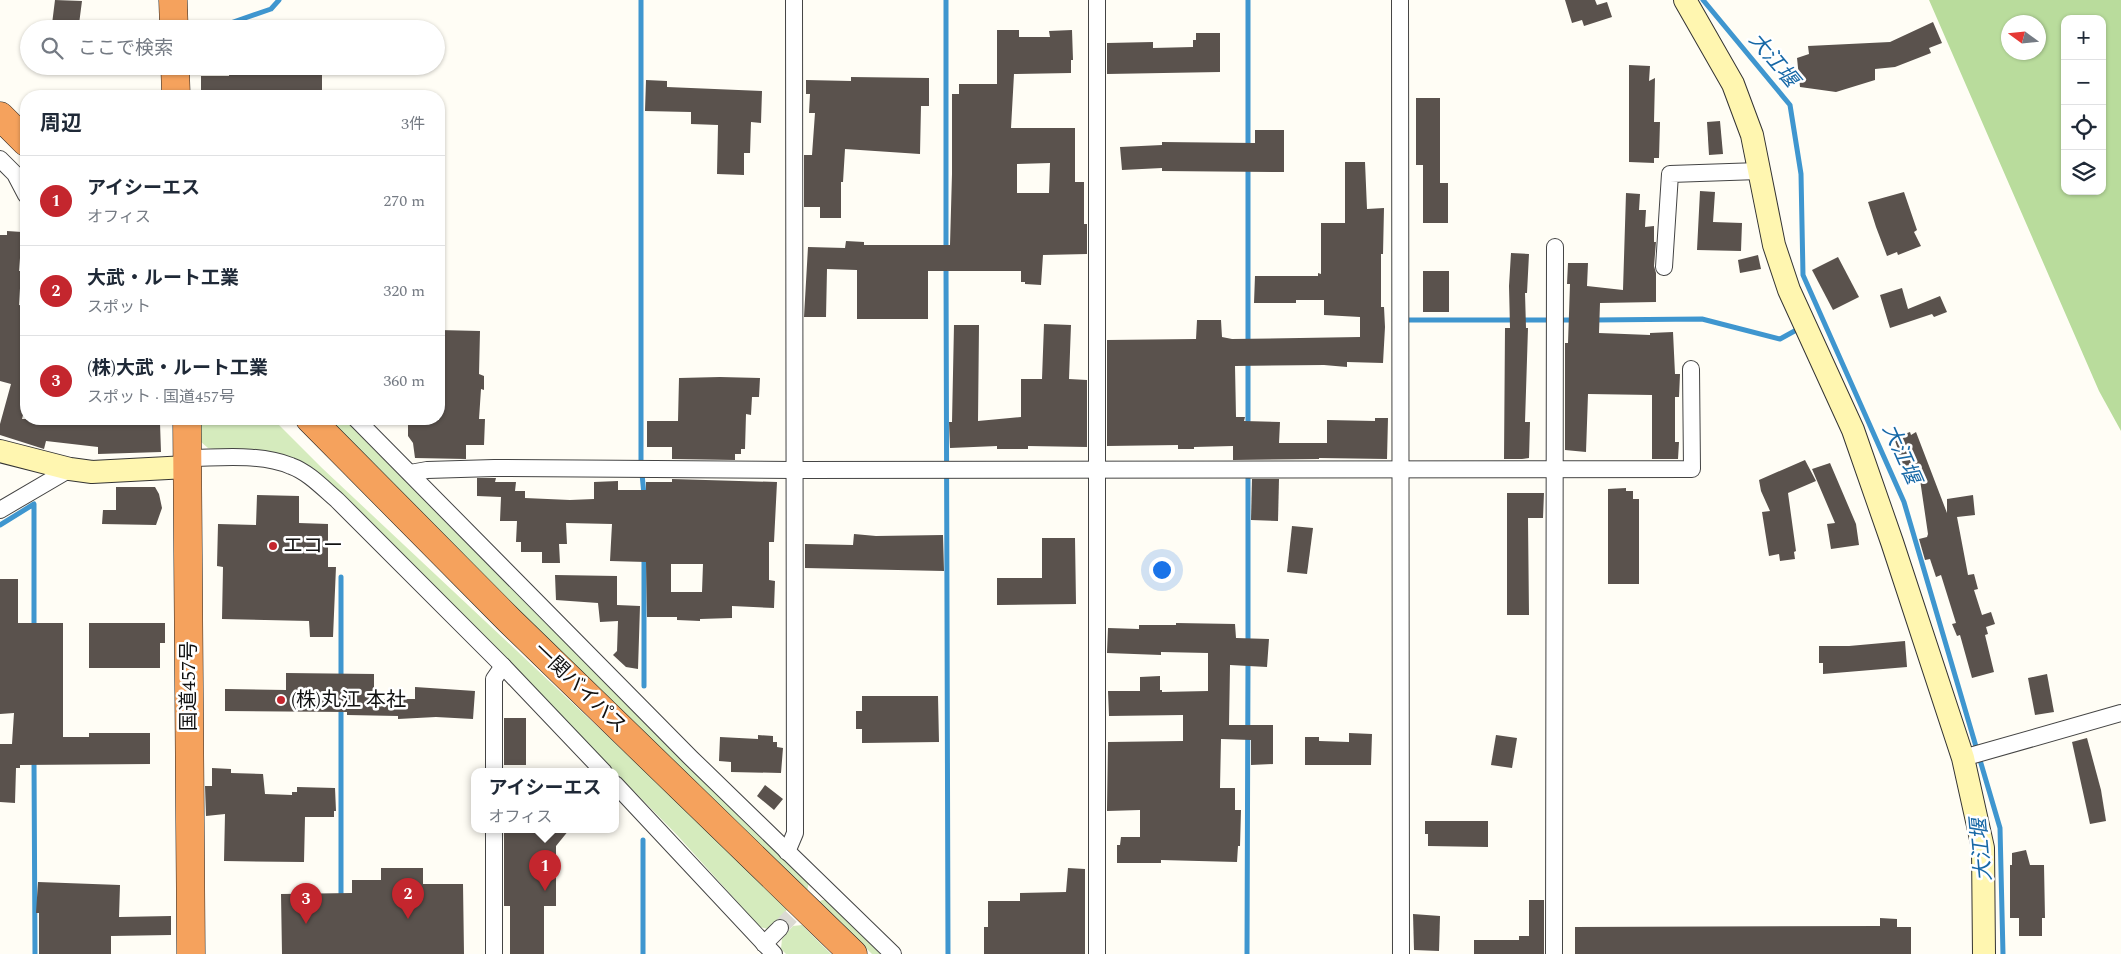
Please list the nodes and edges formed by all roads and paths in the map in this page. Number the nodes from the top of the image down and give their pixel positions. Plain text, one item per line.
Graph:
1 (173, 0) edge
2 (794, 0) edge
3 (1097, 0) edge
4 (1400, 0) edge
5 (1685, 0) edge
6 (174, 20) edge
7 (175, 75) edge
8 (176, 90) edge
9 (0, 97) edge
10 (0, 116) edge
11 (20, 118) edge
12 (20, 136) edge
13 (0, 159) edge
14 (1759, 172) junction
15 (20, 184) edge
16 (1555, 247) dead end
17 (1664, 267) dead end
18 (1692, 369) dead end
19 (187, 425) edge
20 (296, 425) edge
21 (316, 425) edge
22 (362, 425) edge
23 (0, 451) edge
24 (187, 463) junction
25 (70, 469) junction
26 (1555, 469) junction
27 (795, 470) junction
28 (1096, 470) junction
29 (1400, 470) junction
30 (410, 473) junction
31 (0, 510) edge
32 (509, 620) junction
33 (503, 666) junction
34 (2121, 713) edge
35 (1963, 758) junction
36 (494, 768) edge
37 (600, 768) edge
38 (619, 788) edge
39 (494, 833) edge
40 (787, 852) junction
41 (780, 928) tunnel mouth
42 (769, 949) edge
43 (191, 954) edge
44 (494, 954) edge
45 (853, 954) edge
46 (893, 954) edge
47 (1097, 954) edge
48 (1401, 954) edge
49 (1554, 954) edge
50 (1984, 954) edge

1 - 6 highway
2 - 27 street
3 - 28 street
4 - 29 street
5 - 14 street
7 - 8 highway
9 - 11 highway
10 - 12 highway
13 - 15 street
14 - 17 street
14 - 35 street
16 - 26 street
18 - 26 street
19 - 24 highway, 国道457号
20 - 32 highway
21 - 32 highway, 一関バイパス
22 - 30 street
23 - 25 street
24 - 25 street
24 - 33 street
24 - 43 highway, 国道457号
25 - 31 street
26 - 29 street
26 - 49 street
27 - 28 street
27 - 30 street
27 - 40 street
28 - 29 street
28 - 47 street
29 - 48 street
30 - 40 street
32 - 45 highway, 一関バイパス
33 - 36 street
33 - 37 street
34 - 35 street
35 - 50 street
38 - 42 street
39 - 44 street
40 - 46 street
41 - 42 street

